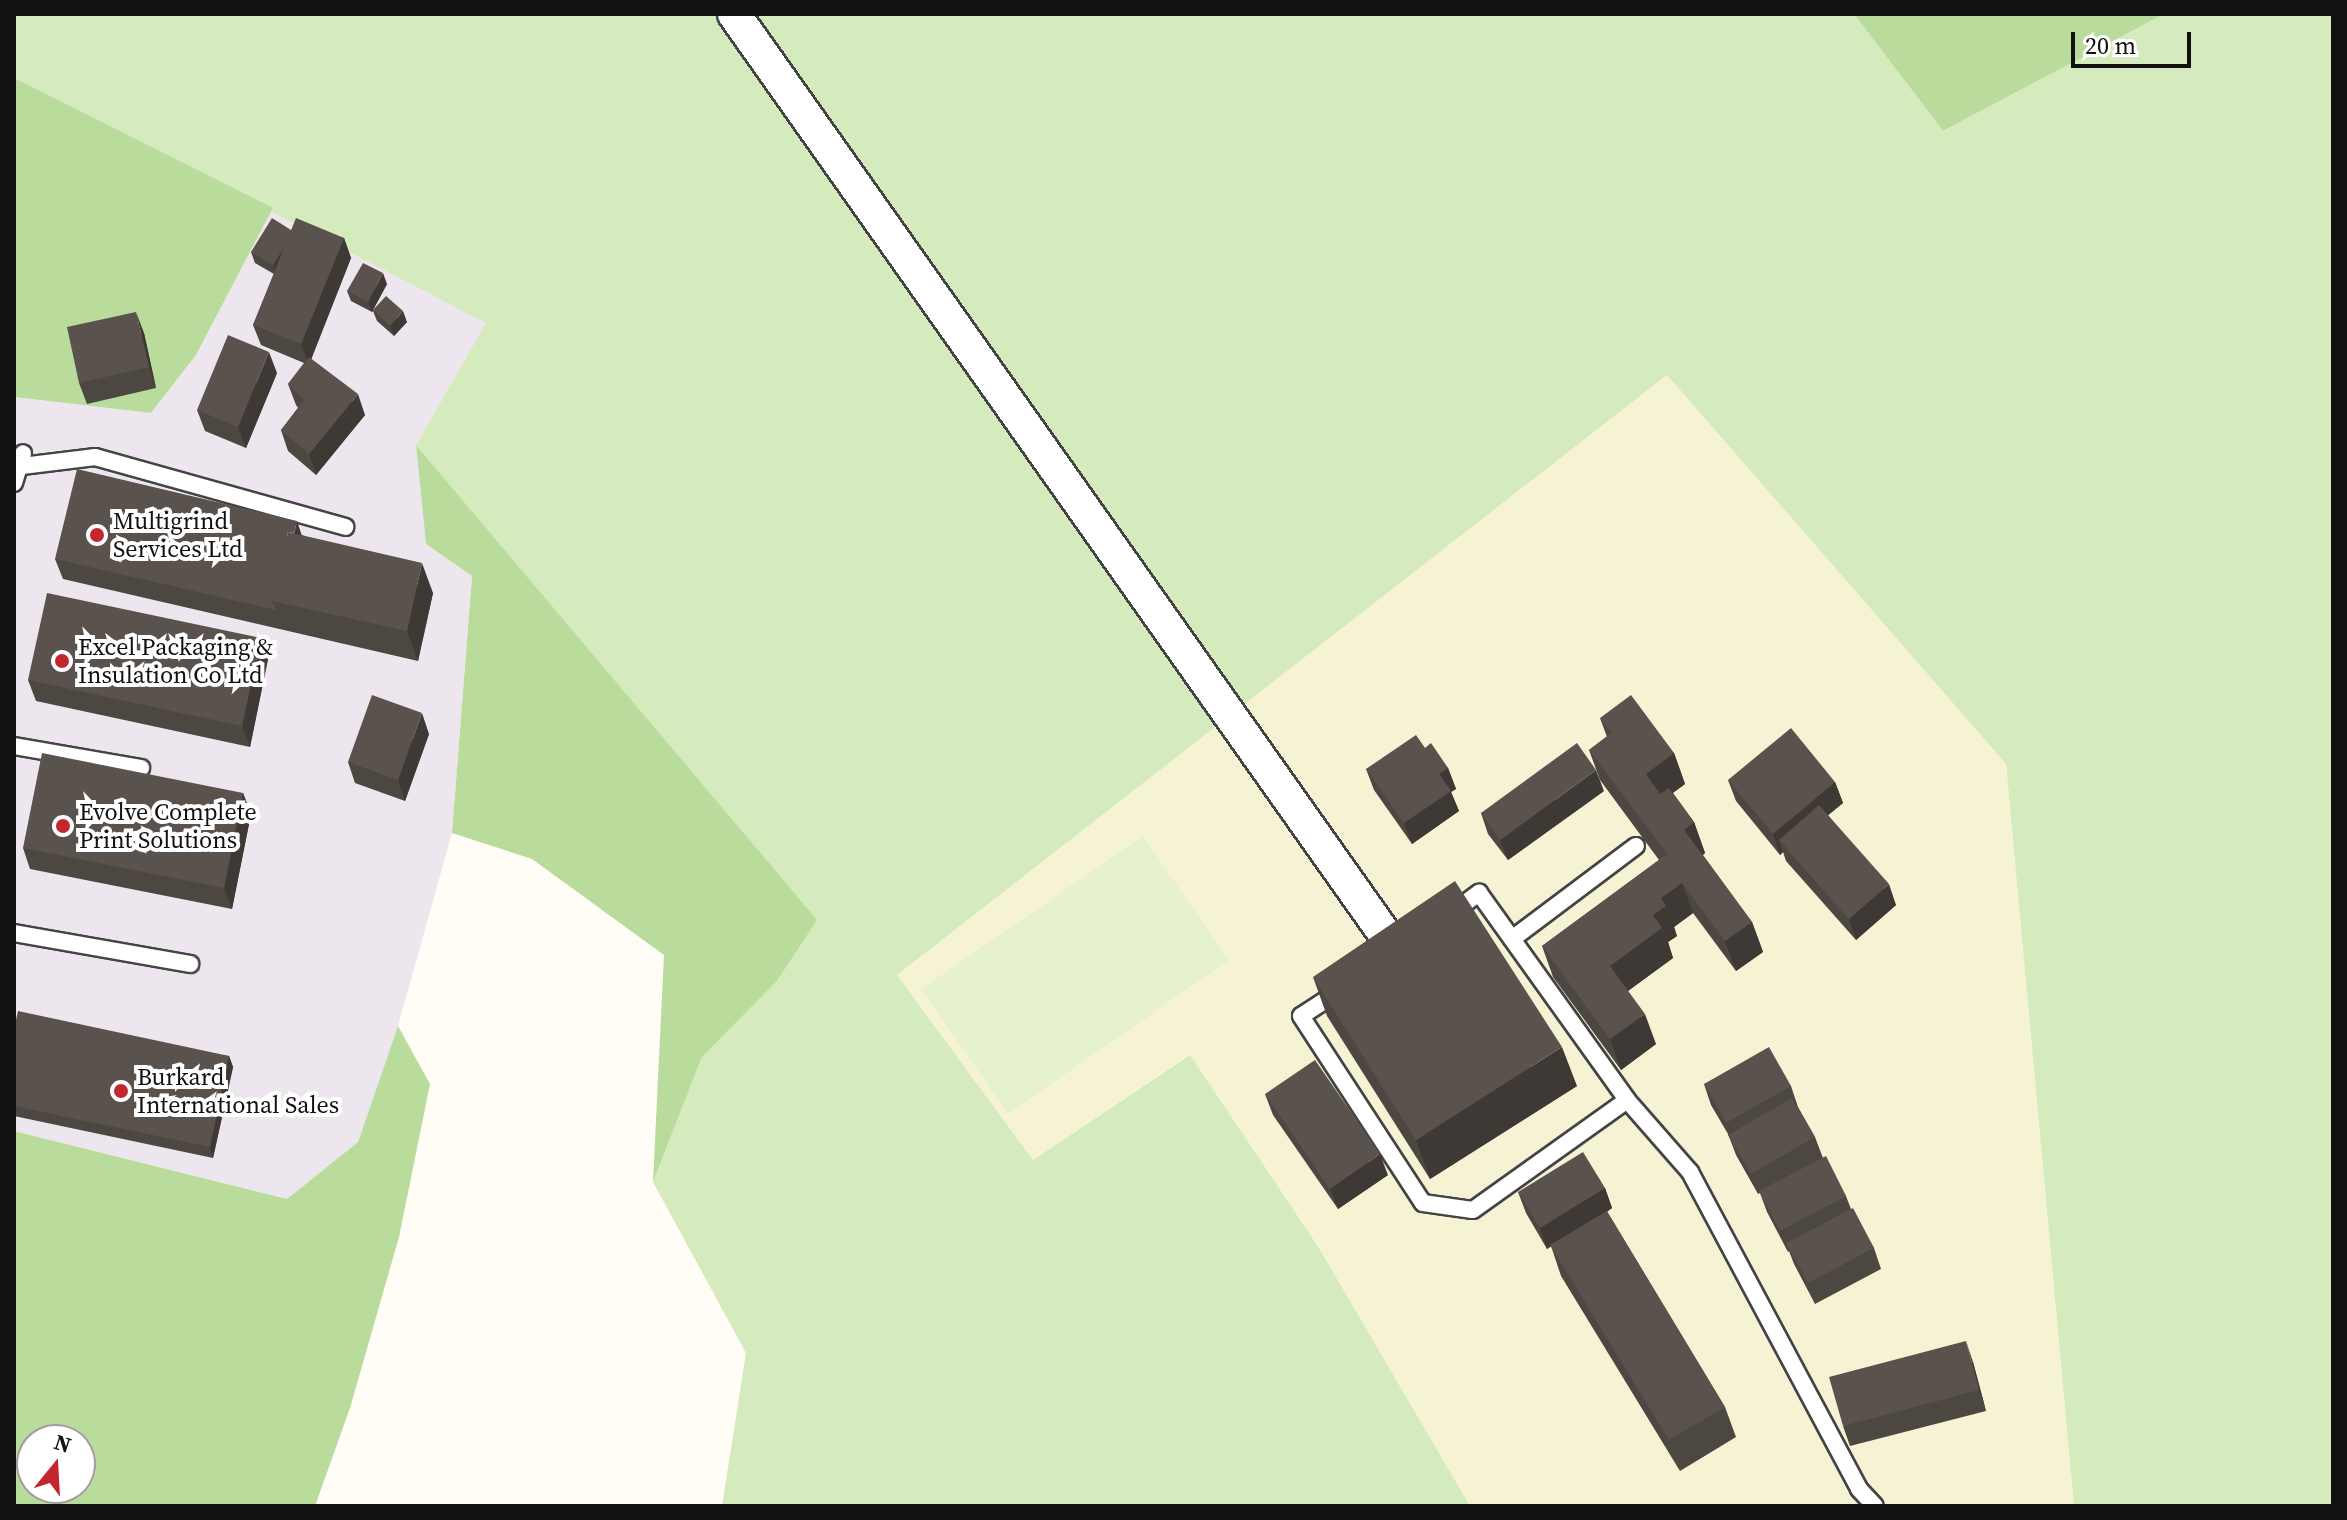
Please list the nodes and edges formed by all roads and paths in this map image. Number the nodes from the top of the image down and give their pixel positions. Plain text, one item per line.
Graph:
1 (734, 14) edge
2 (14, 483) edge
3 (345, 527) dead end
4 (14, 746) edge
5 (141, 768) dead end
6 (1636, 846) edge
7 (1433, 927) edge
8 (14, 933) edge
9 (1512, 939) junction
10 (1398, 952) edge
11 (190, 964) dead end
12 (1350, 984) edge
13 (1627, 1100) junction
14 (1875, 1506) edge

1 - 10 street
2 - 3 lane
4 - 5 lane
6 - 9 lane
7 - 9 lane
8 - 11 lane
9 - 13 lane
12 - 13 lane
13 - 14 lane

